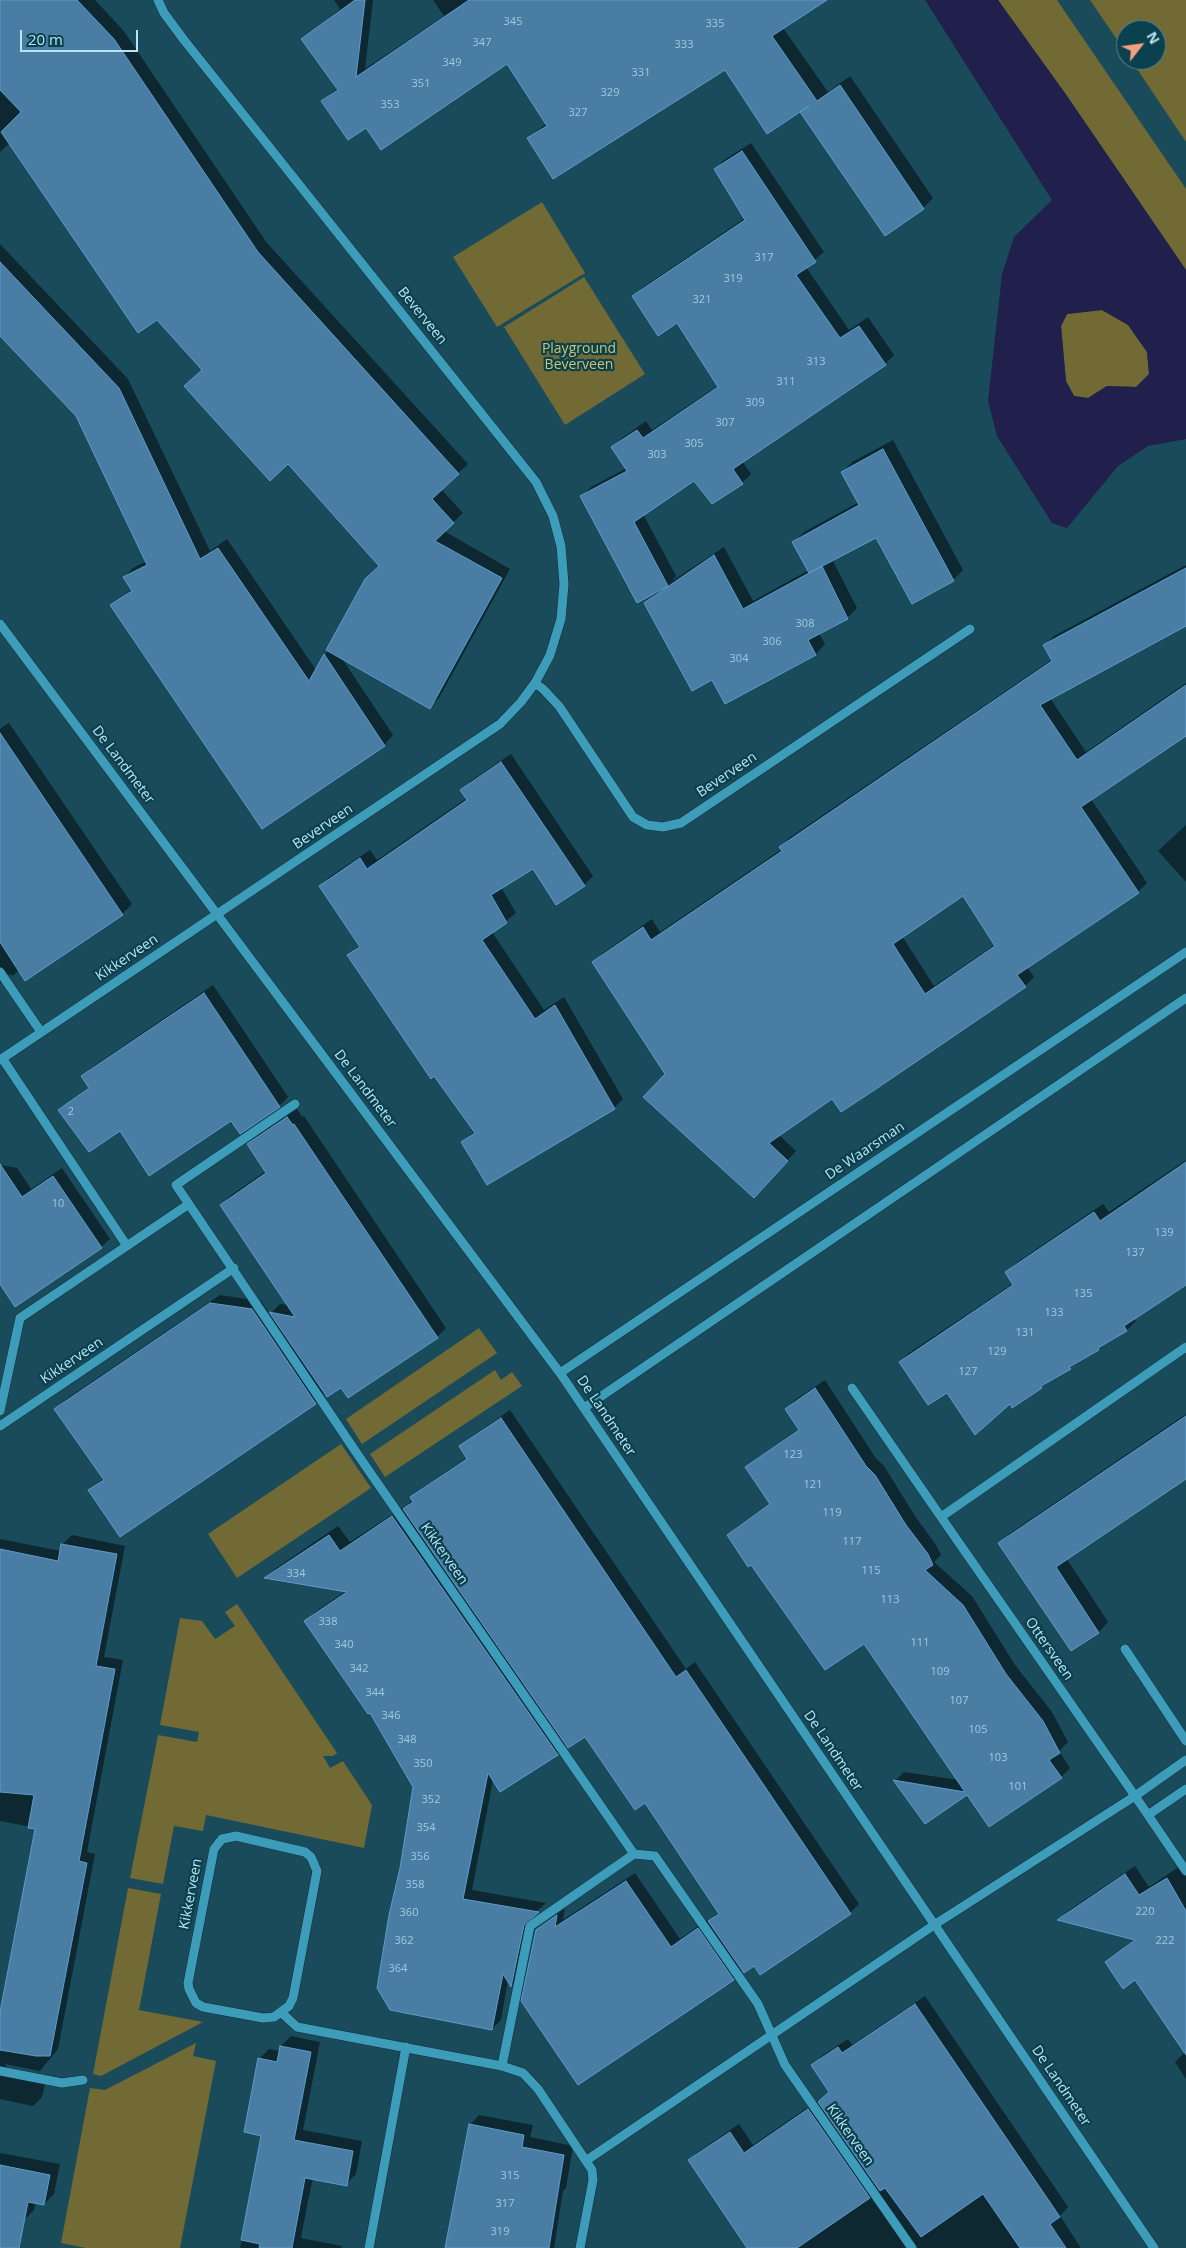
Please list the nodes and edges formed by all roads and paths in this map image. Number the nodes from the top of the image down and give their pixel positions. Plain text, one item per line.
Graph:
1 (158, 0) edge
2 (0, 624) edge
3 (970, 629) dead end
4 (535, 684) junction
5 (217, 914) junction
6 (1186, 952) edge
7 (0, 972) edge
8 (1186, 998) edge
9 (41, 1032) junction
10 (1, 1059) edge
11 (294, 1104) dead end
12 (189, 1204) junction
13 (127, 1246) junction
14 (234, 1268) junction
15 (1186, 1347) edge
16 (560, 1373) junction
17 (852, 1388) dead end
18 (584, 1408) junction
19 (0, 1410) edge
20 (0, 1426) edge
21 (941, 1517) junction
22 (1125, 1649) dead end
23 (1186, 1741) edge
24 (1186, 1760) edge
25 (1186, 1789) edge
26 (1135, 1796) junction
27 (1148, 1815) junction
28 (634, 1854) junction
29 (1186, 1871) edge
30 (934, 1925) junction
31 (282, 2013) junction
32 (772, 2035) junction
33 (406, 2047) junction
34 (502, 2066) junction
35 (0, 2071) edge
36 (83, 2080) dead end
37 (587, 2160) junction
38 (369, 2248) edge
39 (580, 2248) edge
40 (912, 2248) edge
41 (1154, 2248) edge

1 - 4 street, Beverveen
2 - 5 street, De Landmeter
3 - 4 street, Beverveen
4 - 5 street, Beverveen
5 - 9 street, Kikkerveen
5 - 16 street, De Landmeter
6 - 16 street, De Waarsman
7 - 9 street
8 - 18 street
9 - 10 street, Kikkerveen
10 - 13 street, Kikkerveen
11 - 12 street, Kikkerveen
12 - 13 street
12 - 14 street, Kikkerveen
13 - 19 street
14 - 20 street, Kikkerveen
14 - 28 street, Kikkerveen
15 - 21 street
16 - 18 street, De Landmeter
17 - 21 street, Ottersveen
18 - 30 street, De Landmeter
21 - 26 street, Ottersveen
22 - 23 street
24 - 26 street
25 - 27 street
26 - 27 street, Ottersveen
26 - 30 street
27 - 29 street, Ottersveen
28 - 32 street, Kikkerveen
28 - 34 street
30 - 32 street
30 - 41 street, De Landmeter
31 - 31 street, Kikkerveen
31 - 33 street
32 - 37 street
32 - 40 street, Kikkerveen
33 - 34 street
33 - 38 street
34 - 37 street
35 - 36 street
37 - 39 street

